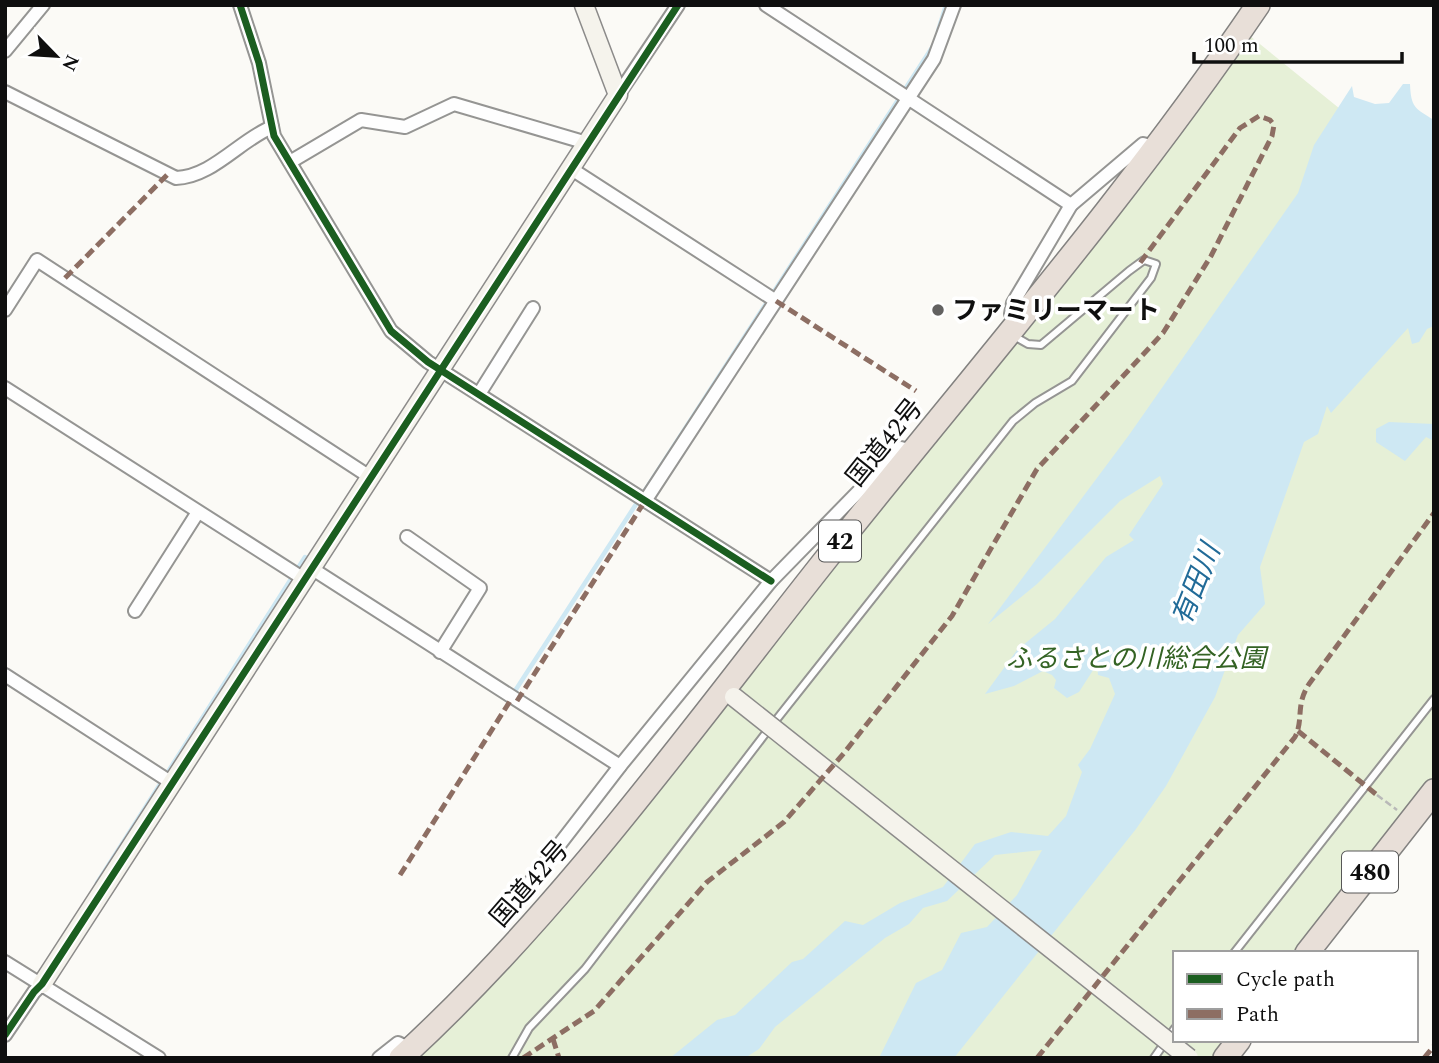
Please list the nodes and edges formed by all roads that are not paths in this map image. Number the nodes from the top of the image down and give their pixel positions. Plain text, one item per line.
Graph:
1 (43, 5) edge
2 (240, 5) edge
3 (584, 5) edge
4 (678, 5) edge
5 (766, 5) edge
6 (954, 5) edge
7 (1258, 5) edge
8 (5, 51) edge
9 (5, 92) edge
10 (618, 95) junction
11 (907, 98) junction
12 (272, 127) junction
13 (587, 143) junction
14 (1155, 148) junction
15 (290, 162) junction
16 (570, 168) junction
17 (1071, 205) junction
18 (776, 301) junction
19 (533, 308) dead end
20 (5, 310) edge
21 (1013, 327) junction
22 (440, 370) junction
23 (5, 388) edge
24 (479, 394) junction
25 (913, 451) junction
26 (370, 477) junction
27 (645, 501) junction
28 (198, 512) junction
29 (407, 537) dead end
30 (307, 573) junction
31 (771, 581) junction
32 (135, 611) dead end
33 (440, 652) junction
34 (5, 675) edge
35 (728, 693) junction
36 (1434, 699) edge
37 (620, 766) junction
38 (172, 783) junction
39 (1434, 791) edge
40 (526, 888) dead end
41 (1236, 951) edge
42 (1309, 951) edge
43 (5, 962) edge
44 (42, 984) junction
45 (1173, 1031) edge
46 (5, 1035) edge
47 (1237, 1042) edge
48 (405, 1054) edge
49 (159, 1058) edge
50 (379, 1058) edge
51 (512, 1058) edge
52 (1154, 1058) edge
53 (1189, 1058) edge
54 (1225, 1058) edge

1 - 8 street
2 - 12 street
3 - 10 street
4 - 10 street
5 - 11 street
6 - 11 street
7 - 14 highway, 国道42号 / 42
9 - 12 street
10 - 13 street
11 - 17 street
11 - 18 street
12 - 15 street
13 - 15 street
13 - 16 street
14 - 17 street
14 - 21 highway, 国道42号 / 42
15 - 22 street
16 - 18 street
16 - 22 street
17 - 21 street
18 - 27 street
19 - 24 street
20 - 26 street
21 - 25 highway, 国道42号 / 42
21 - 51 lane
22 - 24 street
22 - 26 street
23 - 28 street
24 - 27 street
25 - 31 street
25 - 35 highway, 国道42号 / 42
26 - 30 street
27 - 31 street
28 - 30 street
28 - 32 street
29 - 33 street
30 - 33 street
30 - 38 street
31 - 37 street
33 - 37 street
34 - 38 street
35 - 48 highway, 国道42号 / 42
35 - 53 street, bridge
36 - 41 lane
37 - 40 street
38 - 44 street
39 - 42 highway, 480
43 - 44 street
44 - 46 street
44 - 49 street
45 - 52 lane
47 - 54 highway
48 - 50 street

